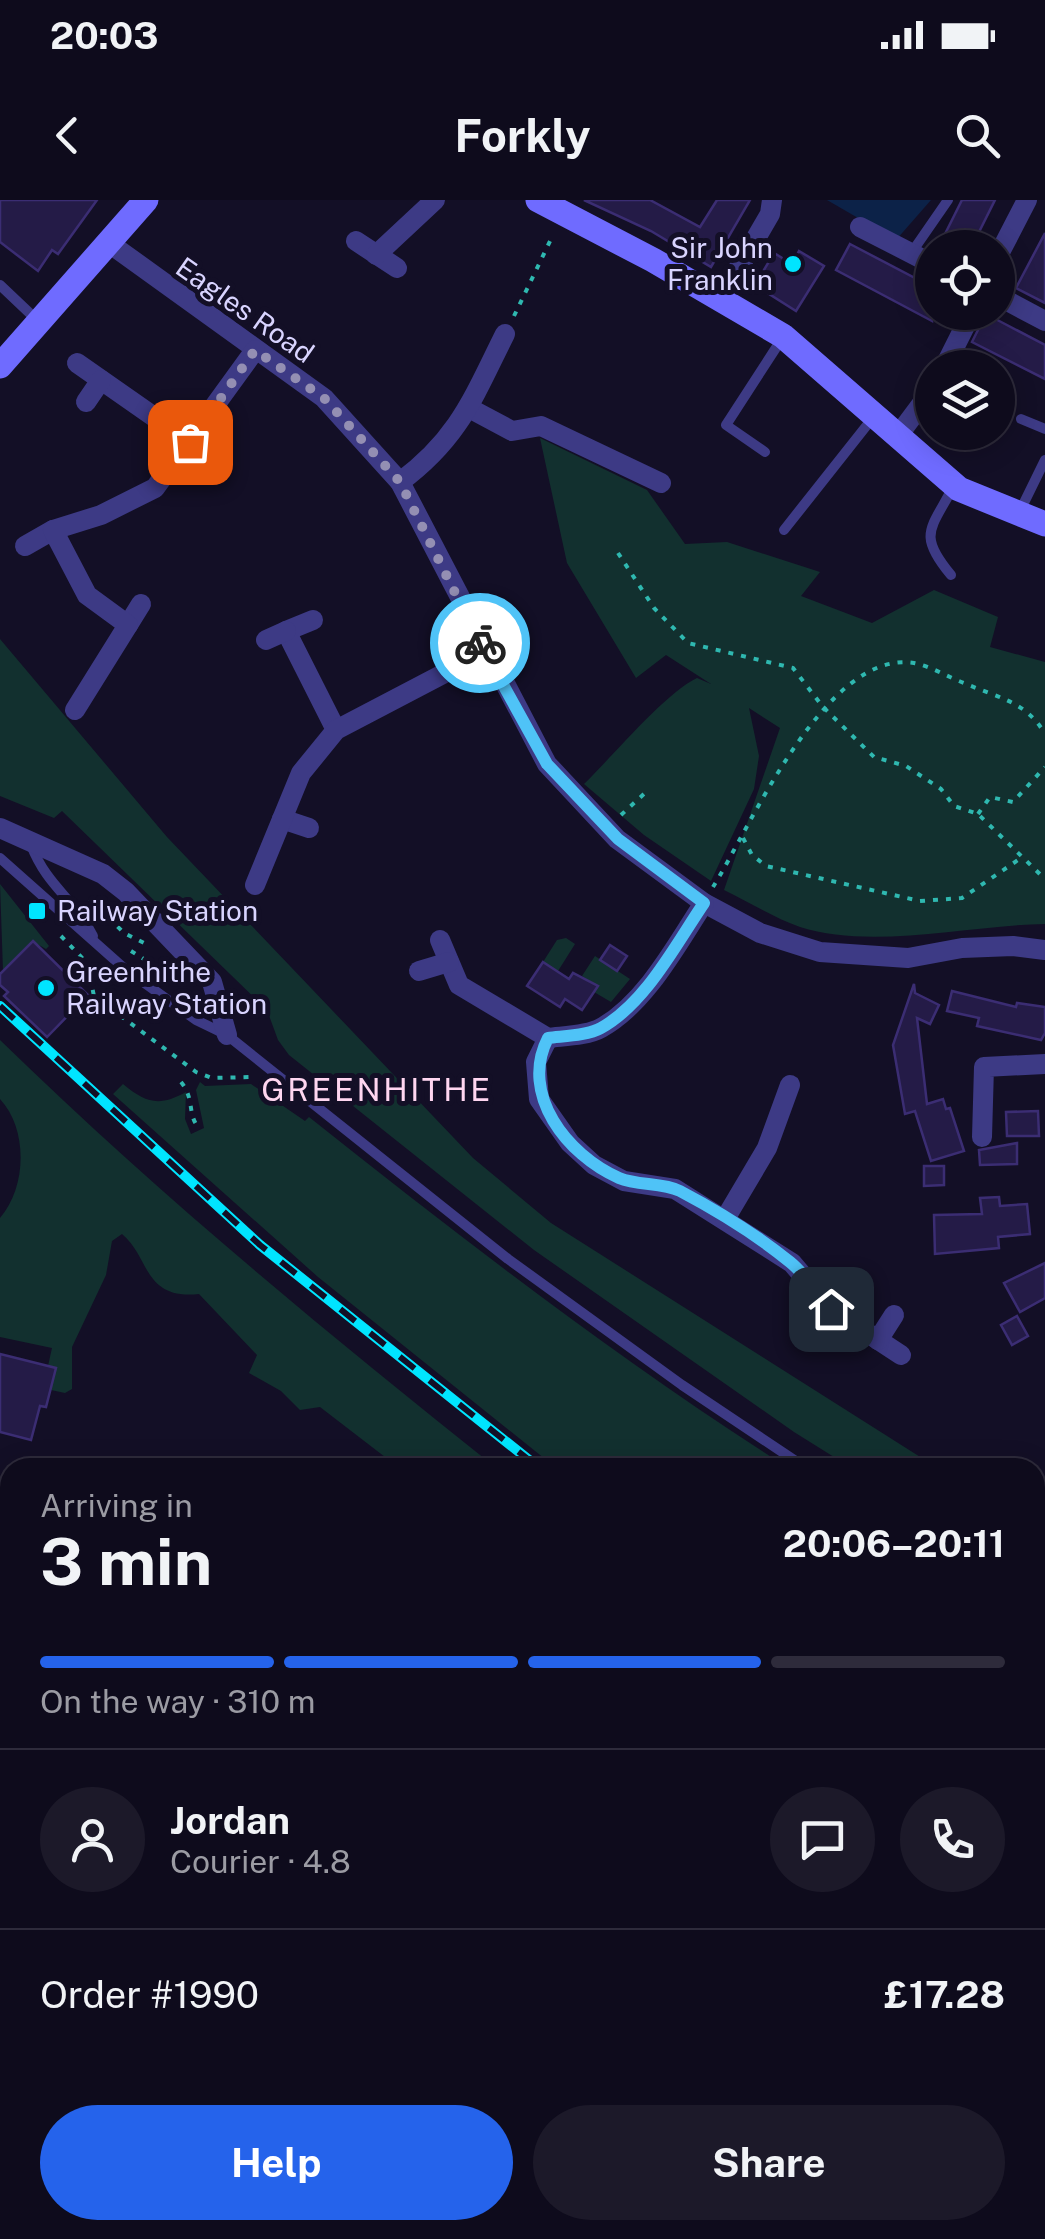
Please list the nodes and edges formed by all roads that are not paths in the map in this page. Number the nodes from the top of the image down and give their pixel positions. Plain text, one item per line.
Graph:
1 (146, 200) edge
2 (435, 200) edge
3 (538, 200) edge
4 (772, 200) edge
5 (948, 200) edge
6 (1027, 200) edge
7 (860, 227) dead end
8 (1011, 230) edge
9 (356, 242) dead end
10 (109, 243) junction
11 (911, 253) junction
12 (376, 255) junction
13 (915, 255) edge
14 (397, 268) dead end
15 (0, 285) edge
16 (720, 300) junction
17 (1015, 305) edge
18 (1045, 321) edge
19 (39, 322) junction
20 (505, 334) road end
21 (783, 336) junction
22 (255, 350) junction
23 (76, 363) dead end
24 (0, 366) edge
25 (100, 380) junction
26 (86, 402) dead end
27 (469, 408) junction
28 (915, 413) edge
29 (876, 414) junction
30 (1022, 418) dead end
31 (1045, 429) edge
32 (900, 433) junction
33 (190, 442) junction
34 (765, 452) dead end
35 (1045, 460) edge
36 (400, 482) junction
37 (661, 483) dead end
38 (954, 484) junction
39 (1019, 514) junction
40 (1045, 524) edge
41 (53, 530) junction
42 (784, 530) dead end
43 (25, 546) dead end
44 (952, 575) dead end
45 (141, 604) dead end
46 (314, 620) dead end
47 (128, 625) junction
48 (286, 631) junction
49 (266, 640) dead end
50 (485, 652) junction
51 (75, 710) dead end
52 (336, 730) junction
53 (282, 819) junction
54 (0, 828) edge
55 (309, 828) dead end
56 (31, 845) junction
57 (0, 858) edge
58 (255, 885) dead end
59 (704, 903) junction
60 (94, 937) junction
61 (440, 940) dead end
62 (1045, 950) edge
63 (449, 962) junction
64 (418, 971) dead end
65 (227, 1035) junction
66 (548, 1038) junction
67 (1045, 1064) edge
68 (984, 1068) junction
69 (961, 1071) dead end
70 (790, 1085) dead end
71 (982, 1137) dead end
72 (724, 1219) junction
73 (894, 1315) dead end
74 (878, 1340) junction
75 (900, 1355) dead end
76 (792, 1458) edge
77 (1045, 1734) edge
78 (1045, 1779) edge

1 - 10 main road
2 - 12 street
3 - 16 main road
4 - 16 street
5 - 11 lane
6 - 8 street
7 - 11 street
9 - 12 street
10 - 19 main road
10 - 22 street, Eagles Road
11 - 13 street
12 - 14 street
15 - 19 lane
16 - 21 main road
17 - 18 street
19 - 24 main road
20 - 27 street
21 - 29 main road
21 - 34 lane
22 - 33 street
22 - 36 street, Eagles Road
23 - 25 street
25 - 26 street
25 - 33 street
27 - 36 street
27 - 37 street
28 - 32 street
29 - 32 main road
29 - 42 lane
30 - 31 lane
32 - 38 main road
33 - 41 street
35 - 39 lane
36 - 50 street, Eagles Road
38 - 39 main road
38 - 44 lane
39 - 40 main road
41 - 43 street
41 - 47 street
45 - 47 street
46 - 48 street
47 - 51 street
48 - 49 street
48 - 52 street
50 - 52 street
50 - 59 street, Eagles Road
52 - 53 street
53 - 55 street
53 - 58 street
54 - 56 street
56 - 60 lane
56 - 65 street
57 - 60 lane
59 - 62 street, Eagles Road
59 - 66 street
60 - 65 lane
61 - 63 street
63 - 64 street
63 - 66 street
65 - 76 lane
66 - 72 street
67 - 68 street
68 - 69 street
68 - 71 street
70 - 72 street
72 - 74 street
73 - 74 street
74 - 75 street
77 - 78 street

